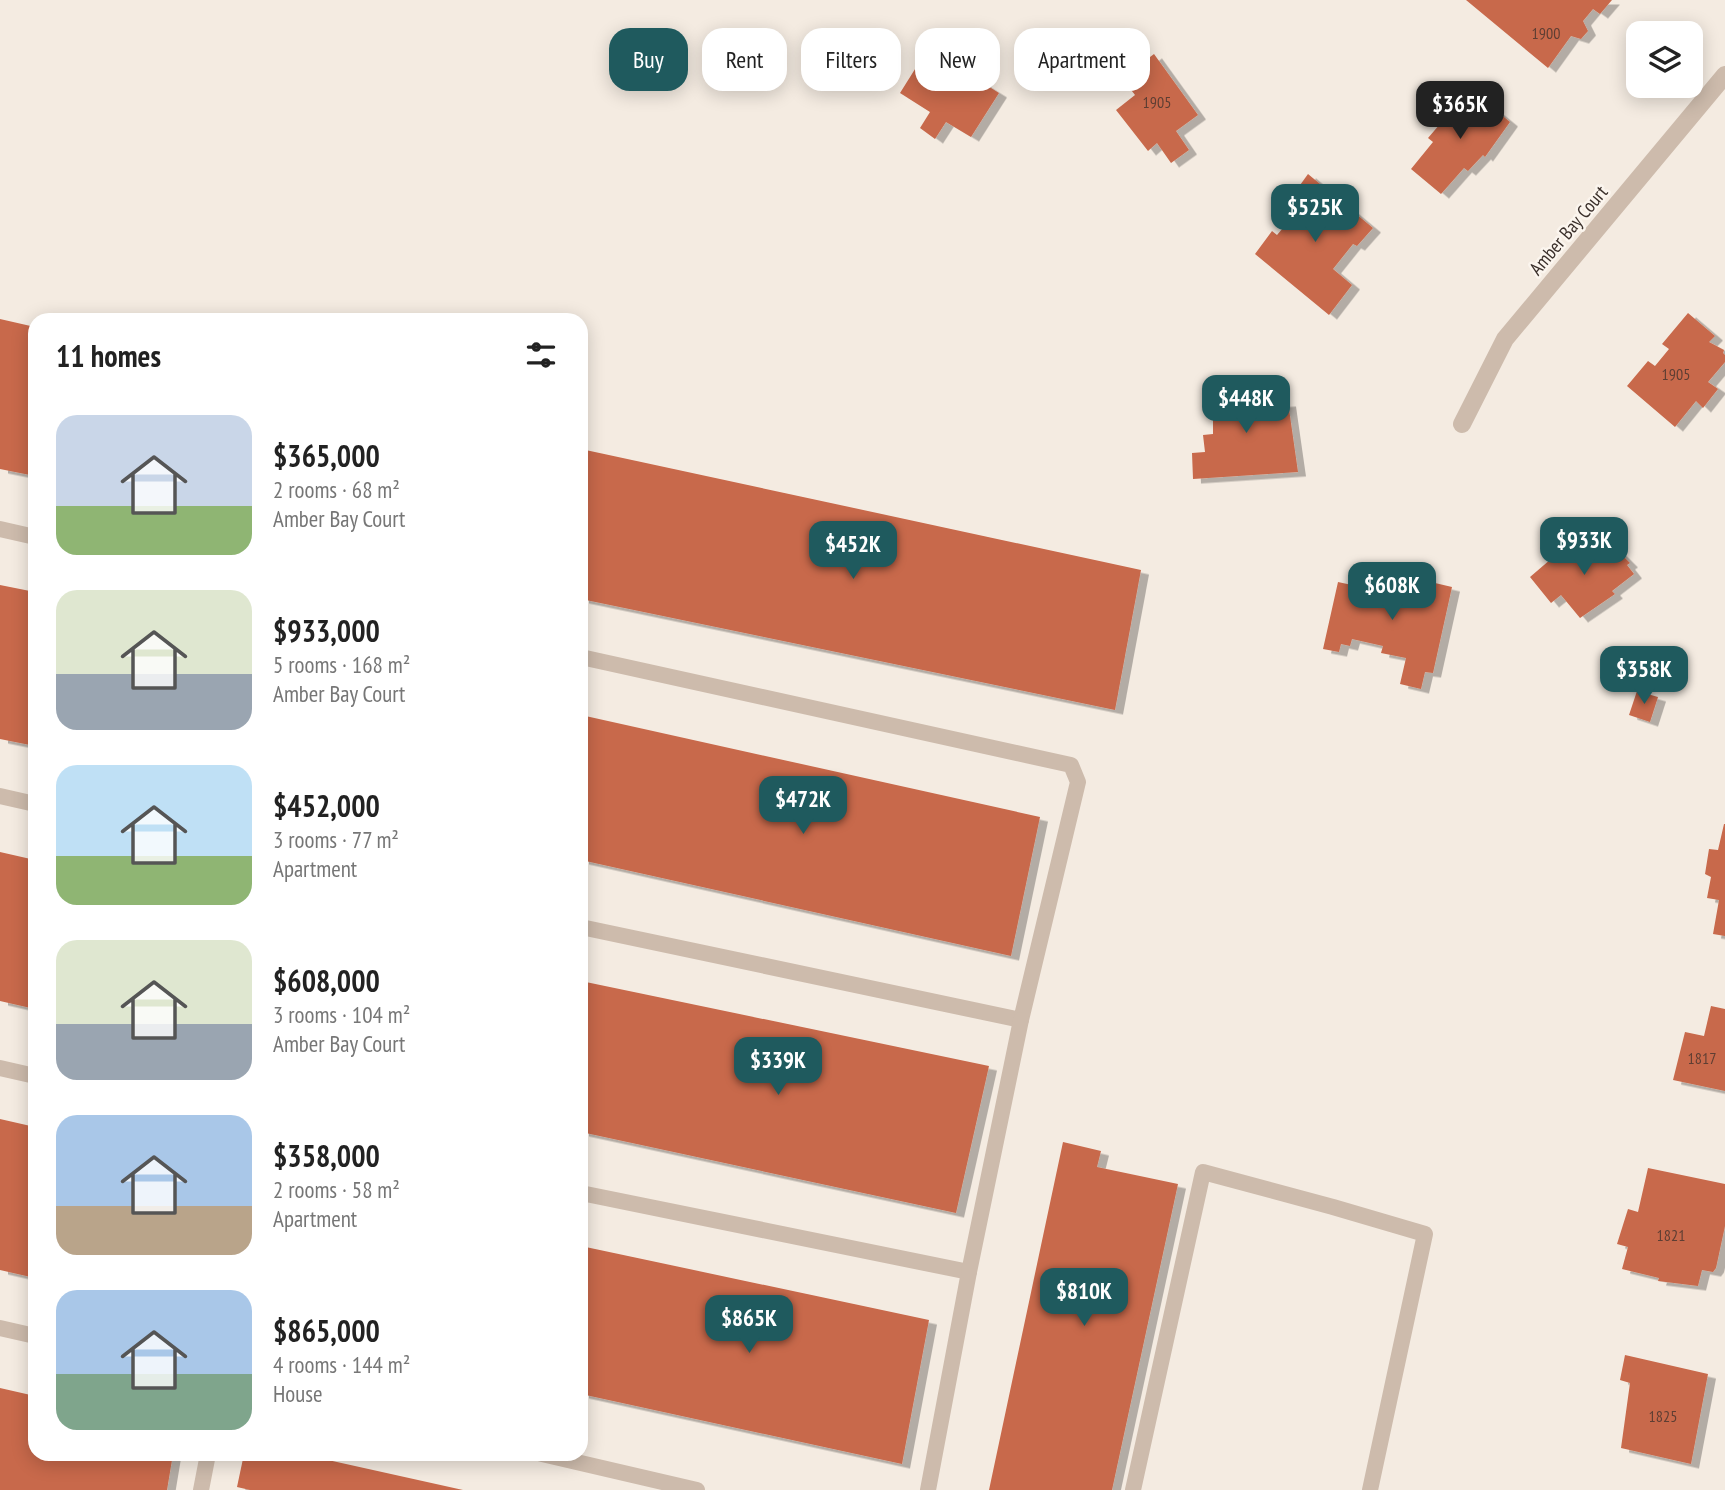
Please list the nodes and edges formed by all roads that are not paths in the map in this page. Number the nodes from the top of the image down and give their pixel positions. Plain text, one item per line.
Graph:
1 (1725, 75) edge
2 (1462, 424) dead end
3 (0, 529) edge
4 (28, 535) edge
5 (588, 659) edge
6 (0, 796) edge
7 (28, 802) edge
8 (588, 928) edge
9 (1021, 1020) junction
10 (0, 1069) edge
11 (28, 1075) edge
12 (588, 1194) edge
13 (969, 1272) junction
14 (0, 1328) edge
15 (28, 1334) edge
16 (207, 1461) edge
17 (572, 1461) edge
18 (201, 1490) edge
19 (697, 1490) edge
20 (928, 1490) edge
21 (1133, 1490) edge
22 (1370, 1490) edge

1 - 2 street, Amber Bay Court
3 - 4 lane
5 - 9 lane
6 - 7 lane
8 - 9 lane
9 - 13 lane
10 - 11 lane
12 - 13 lane
13 - 20 lane
14 - 15 lane
16 - 18 lane
17 - 19 lane
21 - 22 lane

